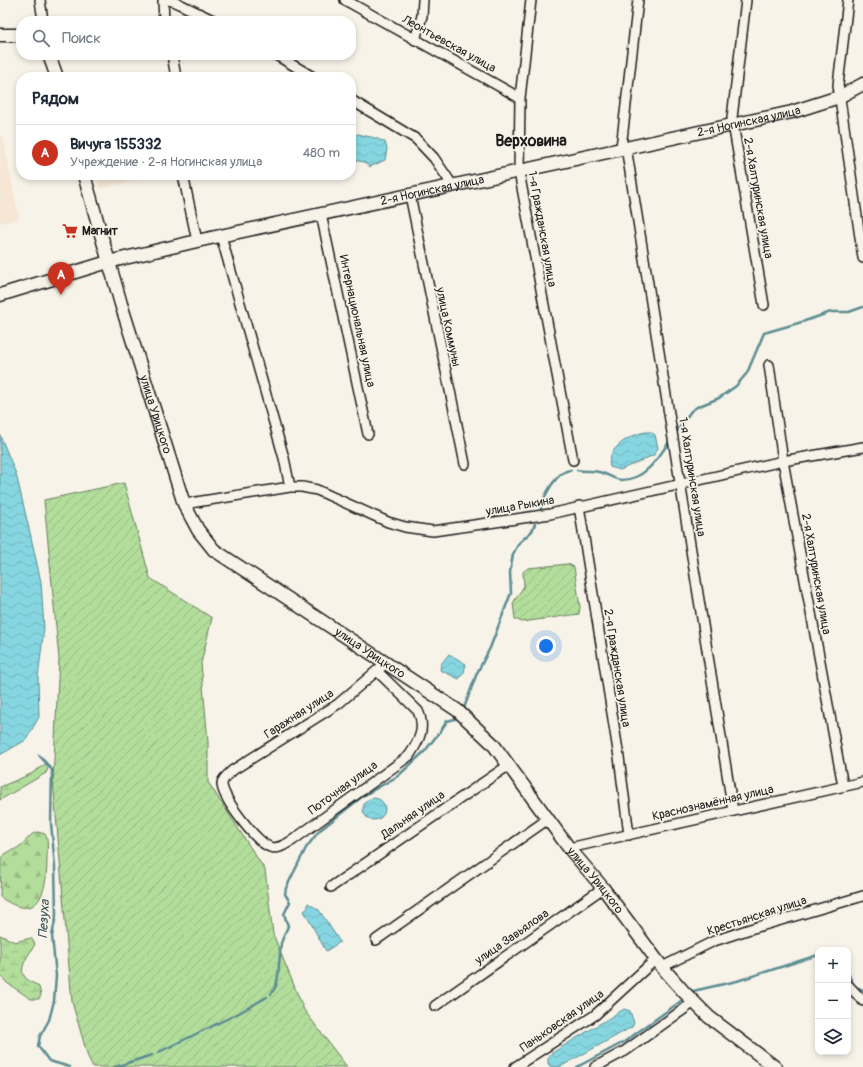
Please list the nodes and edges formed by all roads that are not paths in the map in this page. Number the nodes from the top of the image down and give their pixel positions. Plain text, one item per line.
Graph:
1 (40, 0) edge
2 (162, 0) edge
3 (168, 0) edge
4 (345, 0) edge
5 (423, 0) edge
6 (531, 0) edge
7 (638, 0) edge
8 (746, 0) edge
9 (848, 0) edge
10 (42, 16) edge
11 (164, 16) edge
12 (206, 16) edge
13 (0, 35) edge
14 (16, 35) edge
15 (415, 40) junction
16 (51, 60) edge
17 (173, 60) edge
18 (284, 60) edge
19 (55, 72) edge
20 (175, 72) edge
21 (305, 72) edge
22 (863, 84) edge
23 (839, 97) junction
24 (520, 98) junction
25 (356, 103) edge
26 (732, 126) junction
27 (624, 148) junction
28 (519, 172) junction
29 (85, 180) edge
30 (184, 180) edge
31 (453, 186) junction
32 (410, 195) junction
33 (321, 214) junction
34 (221, 236) junction
35 (197, 241) junction
36 (863, 258) edge
37 (108, 262) junction
38 (0, 295) edge
39 (764, 305) dead end
40 (769, 365) dead end
41 (368, 434) dead end
42 (863, 447) edge
43 (573, 460) dead end
44 (783, 461) junction
45 (465, 464) dead end
46 (682, 483) junction
47 (290, 487) junction
48 (184, 504) junction
49 (578, 506) junction
50 (387, 662) junction
51 (377, 671) junction
52 (509, 765) junction
53 (863, 782) edge
54 (222, 783) joint
55 (843, 786) junction
56 (733, 811) junction
57 (548, 819) junction
58 (629, 835) junction
59 (569, 848) junction
60 (331, 887) dead end
61 (603, 888) junction
62 (863, 896) edge
63 (376, 940) dead end
64 (659, 963) junction
65 (851, 988) edge
66 (863, 1001) edge
67 (694, 1002) junction
68 (435, 1006) dead end
69 (514, 1067) edge
70 (595, 1067) edge
71 (775, 1067) edge

1 - 10 street
2 - 11 street
3 - 12 street
4 - 15 street, Леонтьевская улица
5 - 15 street
6 - 24 street, 1-я Гражданская улица
7 - 27 street, 1-я Халтуринская улица
8 - 26 street, 2-я Халтуринская улица
9 - 23 street
13 - 14 main road
15 - 24 street, Леонтьевская улица
16 - 19 main road
17 - 20 street
18 - 21 street
22 - 23 main road, 2-я Ногинская улица
23 - 26 main road, 2-я Ногинская улица
23 - 36 street
24 - 28 street, 1-я Гражданская улица
25 - 31 street
26 - 27 main road, 2-я Ногинская улица
26 - 39 street, 2-я Халтуринская улица
27 - 28 main road, 2-я Ногинская улица
27 - 46 street, 1-я Халтуринская улица
28 - 31 main road, 2-я Ногинская улица
28 - 43 street, 1-я Гражданская улица
29 - 37 main road, улица Урицкого
30 - 35 street
31 - 32 main road, 2-я Ногинская улица
32 - 33 main road, 2-я Ногинская улица
32 - 45 street, улица Коммуны
33 - 34 main road, 2-я Ногинская улица
33 - 41 street, Интернациональная улица
34 - 35 main road, 2-я Ногинская улица
34 - 47 street
35 - 37 main road, 2-я Ногинская улица
37 - 38 main road, 2-я Ногинская улица
37 - 48 main road, улица Урицкого
40 - 44 street, 2-я Халтуринская улица
42 - 44 street, улица Рыкина
44 - 46 street, улица Рыкина
44 - 55 street, 2-я Халтуринская улица
46 - 49 street, улица Рыкина
46 - 56 street, 1-я Халтуринская улица
47 - 48 street, улица Рыкина
47 - 49 street, улица Рыкина
48 - 50 main road, улица Урицкого
49 - 58 street, 2-я Гражданская улица
50 - 51 street, Гаражная улица
50 - 52 main road, улица Урицкого
51 - 54 street, Гаражная улица
51 - 54 street, Поточная улица
52 - 57 main road, улица Урицкого
52 - 60 street, Дальняя улица
53 - 55 street, Краснознамённая улица
55 - 56 street, Краснознамённая улица
56 - 58 street, Краснознамённая улица
57 - 59 main road, улица Урицкого
57 - 63 street
58 - 59 street, Краснознамённая улица
59 - 61 main road, улица Урицкого
61 - 64 main road, улица Урицкого
61 - 68 street, улица Завьялова
62 - 64 street, Крестьянская улица
64 - 67 main road, улица Урицкого
64 - 69 street, Паньковская улица
65 - 66 street
67 - 70 street
67 - 71 main road, улица Урицкого

